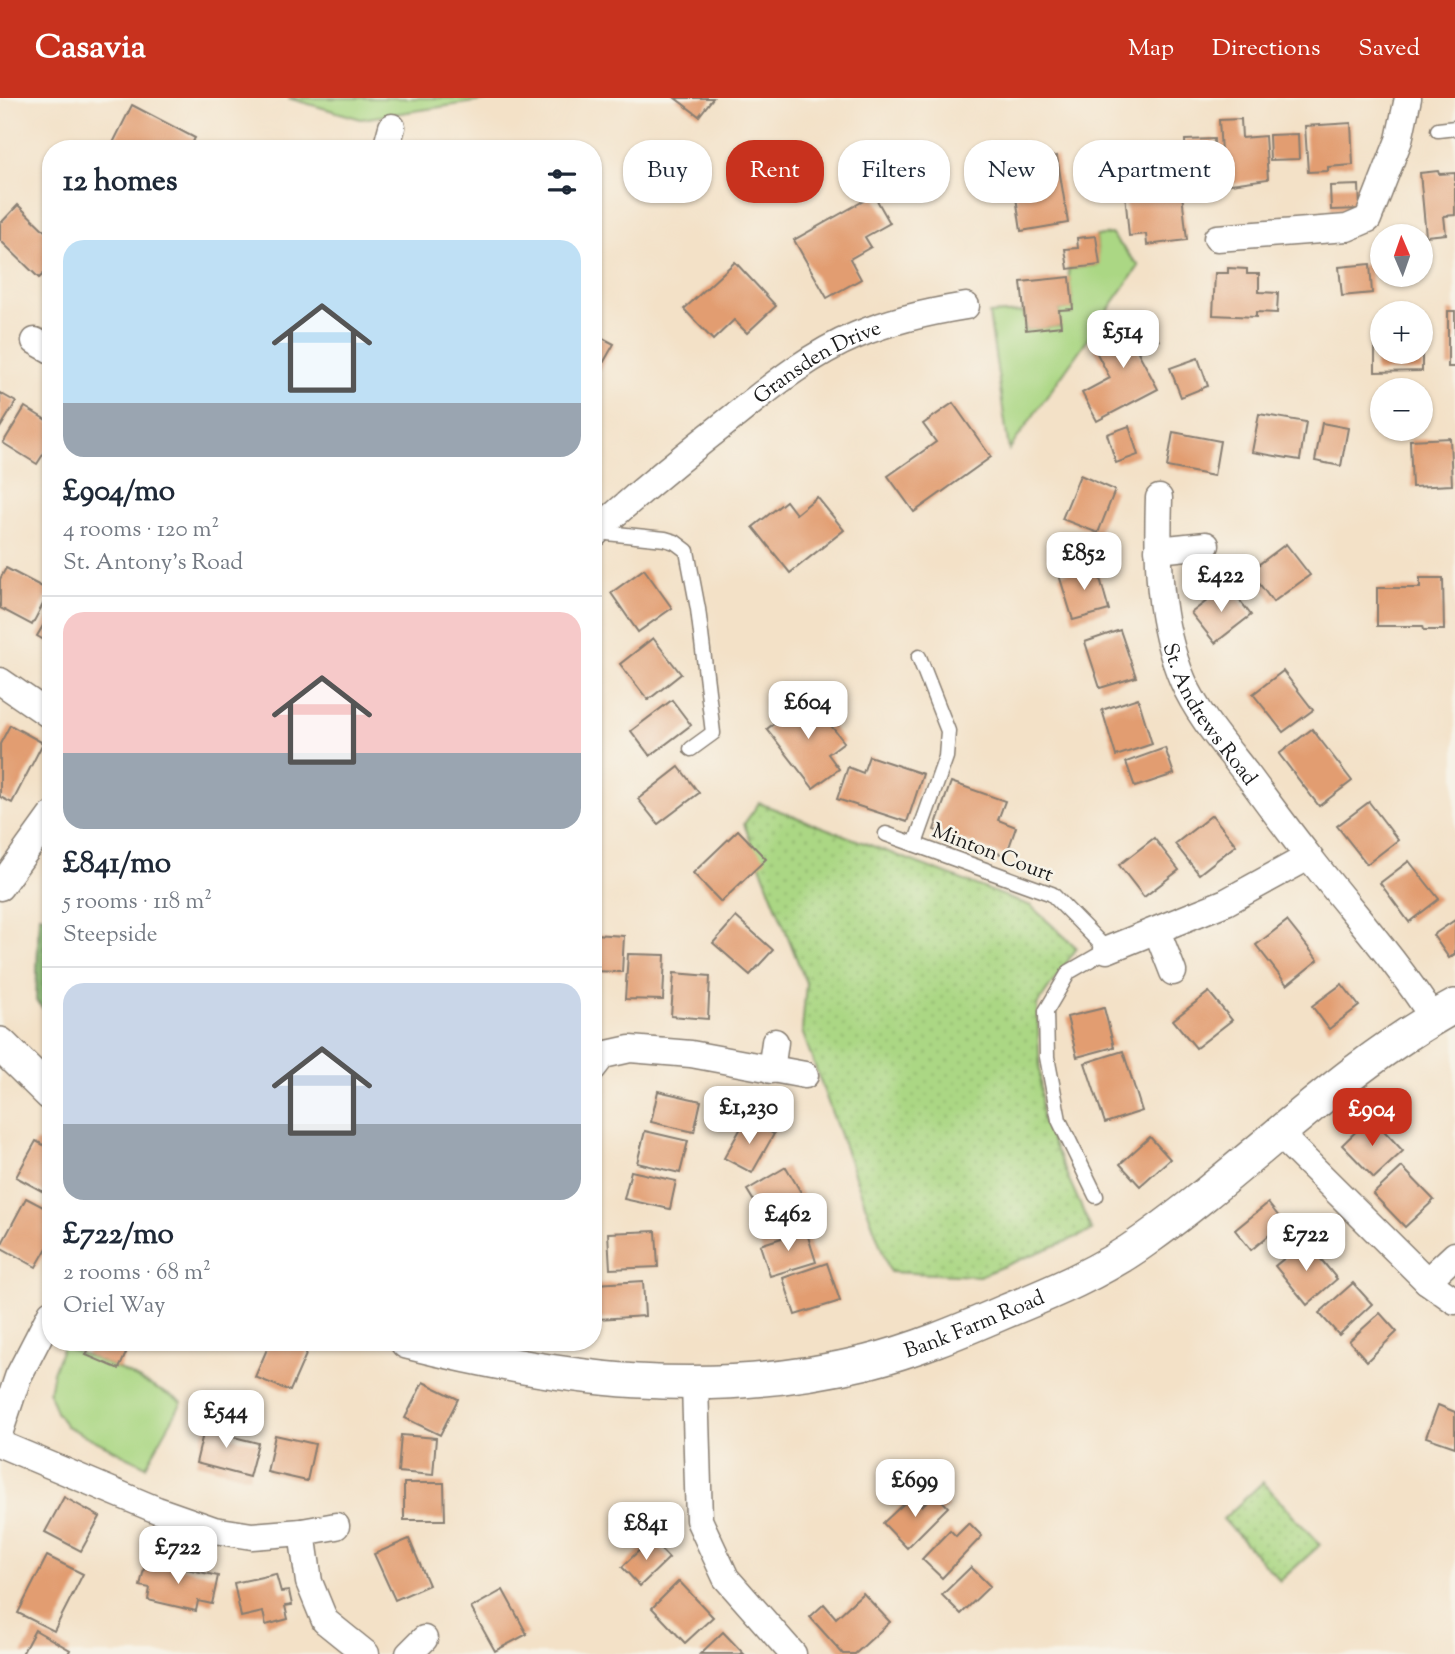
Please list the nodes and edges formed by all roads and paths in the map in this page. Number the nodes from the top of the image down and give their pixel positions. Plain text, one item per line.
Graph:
1 (1409, 98) edge
2 (1455, 128) edge
3 (1438, 130) dead end
4 (1217, 238) dead end
5 (965, 306) dead end
6 (1160, 498) dead end
7 (602, 528) edge
8 (602, 534) edge
9 (1206, 545) dead end
10 (1158, 550) junction
11 (919, 657) dead end
12 (0, 681) edge
13 (42, 710) edge
14 (691, 749) dead end
15 (42, 829) edge
16 (886, 834) dead end
17 (915, 844) junction
18 (1308, 857) junction
19 (0, 887) edge
20 (1157, 931) junction
21 (1107, 950) junction
22 (1173, 972) dead end
23 (1444, 1012) edge
24 (775, 1042) dead end
25 (0, 1044) edge
26 (602, 1053) edge
27 (771, 1070) junction
28 (805, 1075) dead end
29 (42, 1085) edge
30 (1279, 1135) junction
31 (1096, 1196) dead end
32 (1455, 1255) edge
33 (1427, 1281) junction
34 (1455, 1301) edge
35 (42, 1330) edge
36 (487, 1352) edge
37 (695, 1384) junction
38 (0, 1431) edge
39 (0, 1444) edge
40 (336, 1526) dead end
41 (302, 1532) junction
42 (366, 1654) edge
43 (793, 1654) edge

1 - 4 street
2 - 3 lane
5 - 7 street, Gransden Drive
6 - 10 street, St. Andrews Road
8 - 14 lane
9 - 10 street
10 - 18 street, St. Andrews Road
11 - 17 lane
12 - 13 street
15 - 19 street
16 - 17 lane, Minton Court
17 - 21 lane, Minton Court
18 - 20 street
18 - 23 street, St. Andrews Road
20 - 21 street
20 - 22 street
21 - 31 lane
23 - 30 street, Bank Farm Road
24 - 27 street
25 - 29 street
26 - 27 street
27 - 28 street
30 - 33 street
30 - 37 street, Bank Farm Road
32 - 33 street
33 - 34 street
35 - 38 street
36 - 37 street, Bank Farm Road
37 - 43 street
39 - 41 street
40 - 41 street
41 - 42 street

